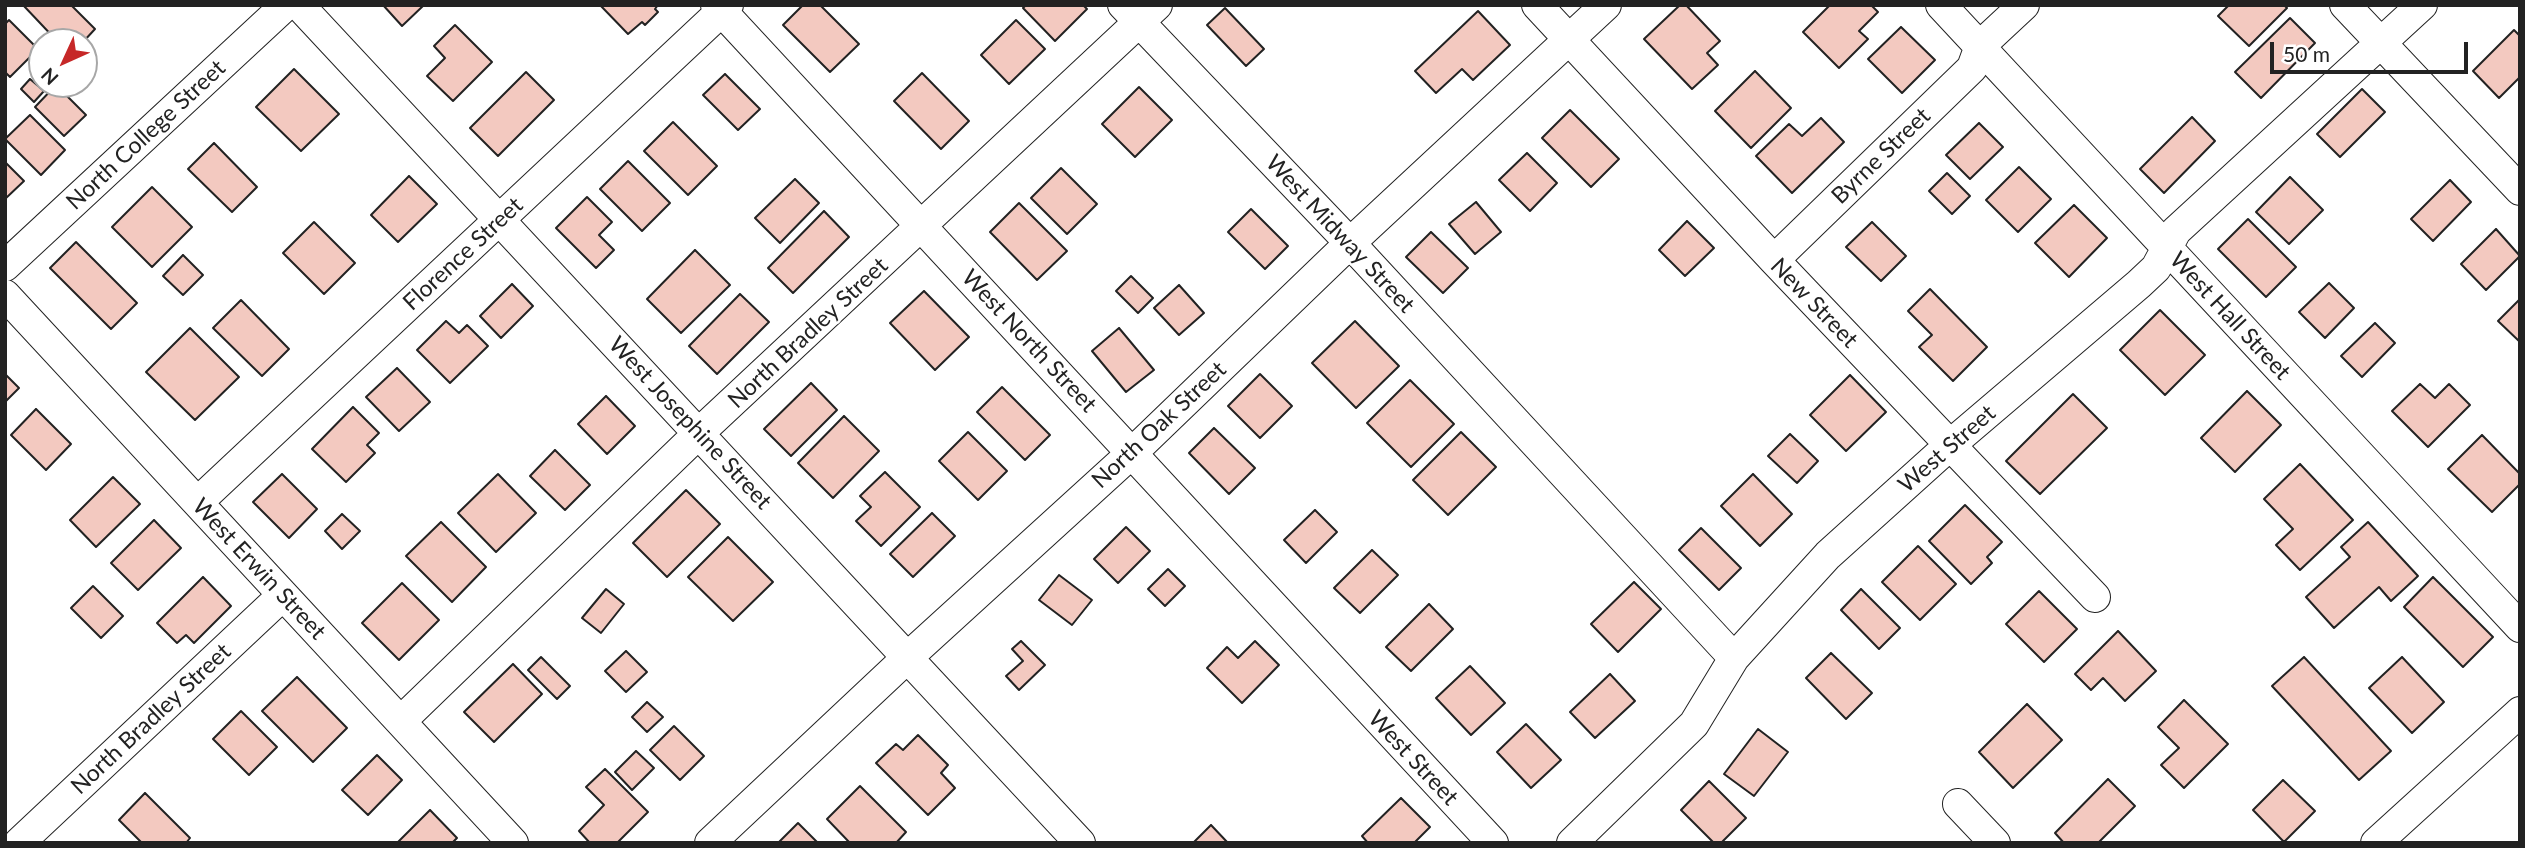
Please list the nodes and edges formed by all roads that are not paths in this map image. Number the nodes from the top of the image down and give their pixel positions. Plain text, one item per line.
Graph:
1 (286, 5) edge
2 (299, 5) edge
3 (1537, 5) edge
4 (1606, 5) edge
5 (1941, 5) edge
6 (2024, 5) edge
7 (2345, 5) edge
8 (2422, 5) edge
9 (722, 7) edge
10 (1139, 11) edge
11 (1570, 41) junction
12 (2380, 43) junction
13 (1980, 46) junction
14 (2520, 190) edge
15 (499, 220) junction
16 (922, 226) junction
17 (1350, 243) junction
18 (2168, 249) junction
19 (1773, 260) junction
20 (5, 266) edge
21 (5, 295) edge
22 (699, 433) junction
23 (1950, 445) junction
24 (1133, 452) junction
25 (198, 502) junction
26 (284, 595) junction
27 (2095, 597) dead end
28 (2520, 627) edge
29 (908, 657) junction
30 (1734, 658) junction
31 (1332, 673) joint
32 (2520, 712) edge
33 (401, 721) junction
34 (1958, 804) dead end
35 (19, 843) edge
36 (513, 843) edge
37 (710, 843) edge
38 (1080, 843) edge
39 (1493, 843) edge
40 (1573, 843) edge
41 (1995, 843) edge
42 (2376, 843) edge

1 - 20 street, North College Street
2 - 15 street, West Josephine Street
3 - 11 street, New Street
4 - 11 street, North Oak Street
5 - 13 street, West Hall Street
6 - 13 street, Byrne Street
7 - 12 street
8 - 12 street, West Street
9 - 15 street, Florence Street
9 - 16 street, West North Street
10 - 16 street, North Bradley Street
10 - 17 street, West Midway Street
11 - 17 street, North Oak Street
11 - 19 street, New Street
12 - 14 street
12 - 18 street, West Street
13 - 18 street, West Hall Street
13 - 19 street, Byrne Street
15 - 22 street, West Josephine Street
15 - 25 street, Florence Street
16 - 22 street, North Bradley Street
16 - 24 street, West North Street
17 - 24 street, North Oak Street
17 - 30 street, West Midway Street
18 - 23 street, West Street
18 - 28 street, West Hall Street
19 - 23 street, New Street
21 - 25 street, West Erwin Street
22 - 29 street, West Josephine Street
22 - 33 street, North Bradley Street
23 - 27 street, New Street
23 - 30 street, West Street
24 - 29 street, North Oak Street
24 - 31 street, West North Street
25 - 26 street, West Erwin Street
26 - 33 street, West Erwin Street
26 - 35 street, North Bradley Street
29 - 37 street, North Oak Street
29 - 38 street, West Josephine Street
30 - 40 street, West Street
31 - 39 street, West Street
32 - 42 street
33 - 36 street, West Erwin Street
34 - 41 street

